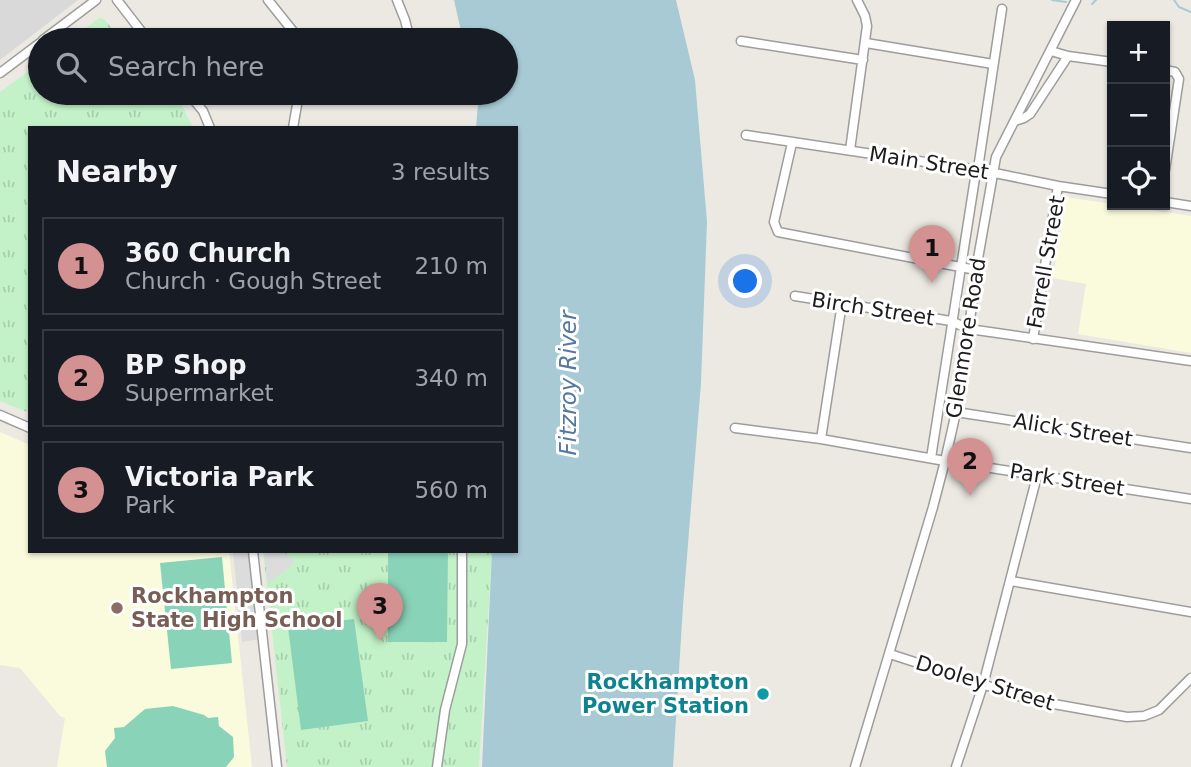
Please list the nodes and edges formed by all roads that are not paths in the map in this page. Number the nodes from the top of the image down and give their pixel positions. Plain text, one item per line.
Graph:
1 (96, 0) edge
2 (117, 0) edge
3 (268, 0) edge
4 (397, 0) edge
5 (858, 0) edge
6 (1076, 0) edge
7 (1002, 9) dead end
8 (59, 28) edge
9 (139, 28) edge
10 (290, 28) edge
11 (407, 28) edge
12 (741, 41) dead end
13 (866, 43) junction
14 (1051, 51) junction
15 (28, 52) edge
16 (1068, 55) junction
17 (863, 60) junction
18 (1107, 61) edge
19 (993, 64) junction
20 (1170, 72) edge
21 (0, 73) edge
22 (197, 105) edge
23 (297, 105) edge
24 (1015, 121) junction
25 (209, 125) edge
26 (293, 126) edge
27 (746, 135) dead end
28 (792, 143) junction
29 (1169, 147) edge
30 (850, 150) junction
31 (977, 170) junction
32 (993, 173) junction
33 (1058, 186) junction
34 (1107, 193) edge
35 (1170, 203) edge
36 (1191, 206) edge
37 (961, 267) junction
38 (976, 270) junction
39 (795, 296) dead end
40 (842, 303) junction
41 (951, 321) junction
42 (969, 328) junction
43 (1033, 339) junction
44 (1191, 361) edge
45 (956, 412) junction
46 (0, 417) edge
47 (28, 428) edge
48 (735, 428) dead end
49 (821, 439) junction
50 (1191, 448) edge
51 (931, 458) junction
52 (945, 461) junction
53 (1037, 476) junction
54 (1191, 499) edge
55 (253, 553) edge
56 (462, 553) edge
57 (1011, 581) junction
58 (1191, 612) edge
59 (890, 654) junction
60 (1191, 678) edge
61 (983, 685) junction
62 (277, 767) edge
63 (437, 767) edge
64 (855, 767) edge
65 (956, 767) edge

1 - 8 street
2 - 9 street
3 - 10 street
4 - 11 street
5 - 13 street
6 - 14 street, Glenmore Road
7 - 19 street
12 - 17 street
13 - 17 street
13 - 19 street
14 - 16 street
14 - 24 street, Glenmore Road
15 - 21 street
16 - 18 street
16 - 24 street
17 - 30 street
19 - 31 street
20 - 29 street
22 - 25 street
23 - 26 street
24 - 32 street, Glenmore Road
27 - 28 street, Main Street
28 - 30 street, Main Street
28 - 37 street
30 - 31 street, Main Street
31 - 32 street, Main Street
31 - 37 street
32 - 33 street, Main Street
32 - 38 street, Glenmore Road
33 - 34 street, Main Street
33 - 43 street, Farrell Street
35 - 36 street
37 - 38 street
37 - 41 street
38 - 42 street, Glenmore Road
39 - 40 street, Birch Street
40 - 41 street, Birch Street
40 - 49 street
41 - 42 street, Birch Street
41 - 51 street
42 - 43 street, Birch Street
42 - 45 street, Glenmore Road
43 - 44 street, Birch Street
45 - 50 street, Alick Street
45 - 52 street, Glenmore Road
46 - 47 street
48 - 49 street, Park Street
49 - 51 street, Park Street
51 - 52 street, Park Street
52 - 53 street, Park Street
52 - 59 street, Glenmore Road
53 - 54 street, Park Street
53 - 57 street
55 - 62 street
56 - 63 street
57 - 58 street
57 - 61 street
59 - 61 street, Dooley Street
59 - 64 street, Glenmore Road
60 - 61 street, Dooley Street
61 - 65 street

